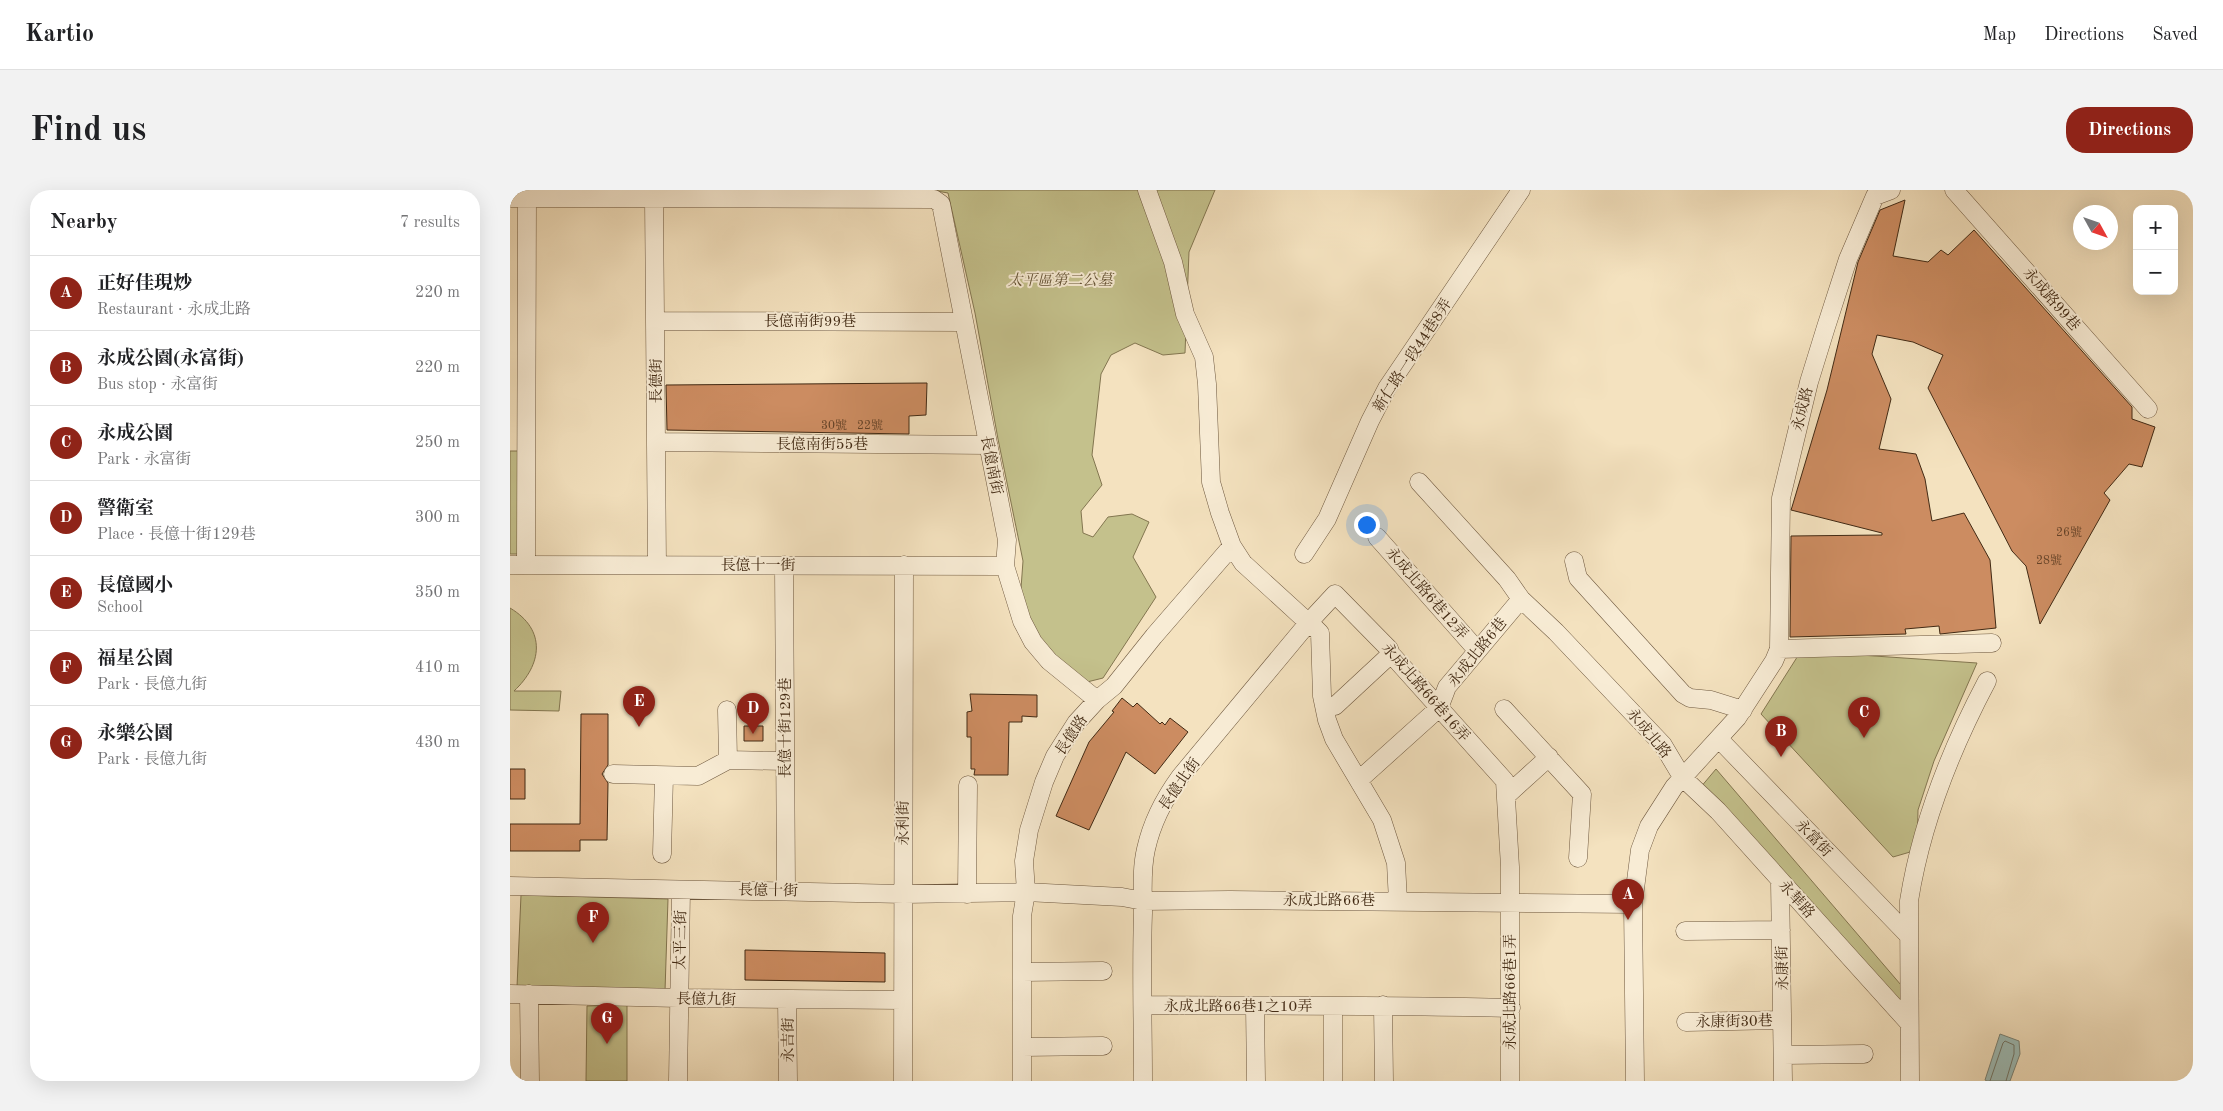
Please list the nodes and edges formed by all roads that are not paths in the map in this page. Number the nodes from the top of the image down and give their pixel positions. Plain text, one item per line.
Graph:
1 (1147, 190) edge
2 (1521, 190) edge
3 (1891, 190) edge
4 (1954, 190) edge
5 (518, 198) edge
6 (654, 198) junction
7 (656, 321) junction
8 (964, 322) junction
9 (2148, 409) dead end
10 (656, 442) junction
11 (988, 445) junction
12 (1419, 482) dead end
13 (1377, 536) dead end
14 (1232, 546) junction
15 (1304, 554) dead end
16 (1574, 561) dead end
17 (518, 565) edge
18 (657, 565) junction
19 (784, 565) junction
20 (904, 566) junction
21 (1005, 566) junction
22 (1335, 594) joint
23 (1521, 599) junction
24 (1309, 622) junction
25 (1992, 643) dead end
26 (1779, 649) junction
27 (1478, 650) junction
28 (1391, 654) junction
29 (1987, 681) dead end
30 (1097, 700) junction
31 (1335, 706) dead end
32 (1439, 708) junction
33 (1504, 709) dead end
34 (727, 710) dead end
35 (1743, 710) junction
36 (1719, 739) junction
37 (1549, 757) junction
38 (728, 760) junction
39 (785, 761) junction
40 (613, 774) dead end
41 (664, 776) junction
42 (1682, 777) junction
43 (1359, 780) junction
44 (968, 785) dead end
45 (1506, 796) junction
46 (662, 854) dead end
47 (1578, 858) dead end
48 (1780, 881) junction
49 (510, 886) edge
50 (681, 890) junction
51 (786, 890) junction
52 (1026, 892) junction
53 (904, 894) junction
54 (967, 894) junction
55 (1143, 901) junction
56 (1398, 901) junction
57 (1511, 903) junction
58 (1633, 904) junction
59 (1781, 930) junction
60 (1685, 931) dead end
61 (1909, 936) junction
62 (1103, 971) dead end
63 (1022, 972) junction
64 (510, 994) edge
65 (529, 994) junction
66 (678, 998) junction
67 (787, 1000) junction
68 (903, 1000) junction
69 (1143, 1005) junction
70 (1384, 1005) junction
71 (1255, 1006) junction
72 (1333, 1006) junction
73 (1511, 1008) junction
74 (1782, 1020) junction
75 (1686, 1022) dead end
76 (1909, 1023) junction
77 (1103, 1046) dead end
78 (1022, 1047) junction
79 (1864, 1054) dead end
80 (1782, 1055) junction
81 (530, 1081) edge
82 (678, 1081) edge
83 (788, 1081) edge
84 (903, 1081) edge
85 (1022, 1081) edge
86 (1143, 1081) edge
87 (1256, 1081) edge
88 (1333, 1081) edge
89 (1384, 1081) edge
90 (1510, 1081) edge
91 (1635, 1081) edge
92 (1783, 1081) edge
93 (1910, 1081) edge

1 - 14 street
2 - 15 street, 新仁路一段44巷8弄
3 - 26 street, 永成路
4 - 9 street, 永成路99巷
5 - 6 street
5 - 17 street
6 - 7 street, 長德街
6 - 8 street, 長億南街
7 - 8 street, 長億南街99巷
7 - 10 street, 長德街
8 - 11 street, 長億南街
10 - 11 street, 長億南街55巷
10 - 18 street, 長德街
11 - 21 street, 長億南街
12 - 23 street, 永成北路
13 - 27 street, 永成北路6巷12弄
14 - 24 street
14 - 30 street, 長億路
16 - 35 street
17 - 18 street, 長億十一街
18 - 19 street, 長億十一街
19 - 20 street, 長億十一街
19 - 39 street, 長億十街129巷
20 - 21 street, 長億十一街
20 - 53 street, 永利街
21 - 30 street, 長億南街
22 - 24 street, 長億北街
22 - 28 street, 永成北路66巷16弄
23 - 27 street, 永成北路6巷
23 - 42 street, 永成北路
24 - 43 street
24 - 55 street, 長億北街
25 - 26 street
26 - 35 street, 永成路
27 - 32 street, 永成北路6巷
28 - 31 street
28 - 32 street, 永成北路66巷16弄
29 - 61 street
30 - 52 street, 長億路
32 - 43 street
32 - 45 street, 永成北路66巷16弄
33 - 37 street
34 - 38 street
35 - 36 street, 永成路
36 - 42 street, 永成路
36 - 61 street, 永富街
37 - 45 street
37 - 47 street
38 - 39 street
38 - 41 street
39 - 51 street, 長億十街129巷
40 - 41 street
41 - 46 street
42 - 48 street, 永華路
42 - 58 street
43 - 56 street
44 - 54 street
45 - 57 street, 永成北路66巷16弄
48 - 59 street, 永康街
48 - 76 street, 永華路
49 - 50 street, 長億十街
50 - 51 street, 長億十街
50 - 66 street, 太平三街
51 - 53 street, 長億十街
52 - 54 street, 長億十街
52 - 55 street, 永成北路66巷
52 - 63 street, 長億路
53 - 54 street, 長億十街
53 - 68 street, 永利街
55 - 56 street, 永成北路66巷
55 - 69 street, 長億北街
56 - 57 street, 永成北路66巷
57 - 58 street, 永成北路66巷
57 - 73 street, 永成北路66巷1弄
58 - 91 street
59 - 60 street
59 - 74 street, 永康街
61 - 76 street
62 - 63 street
63 - 78 street, 長億路
64 - 65 street, 長億九街
65 - 66 street, 長億九街
65 - 81 street
66 - 67 street, 長億九街
66 - 82 street, 太平三街
67 - 68 street, 長億九街
67 - 83 street, 永吉街
68 - 84 street, 永利街
69 - 71 street, 永成北路66巷1之10弄
69 - 86 street, 長億北街
70 - 72 street, 永成北路66巷1之10弄
70 - 73 street, 永成北路66巷1之10弄
70 - 89 street
71 - 72 street, 永成北路66巷1之10弄
71 - 87 street
72 - 88 street, 永成北路66巷1之10弄
73 - 90 street, 永成北路66巷1弄
74 - 75 street, 永康街30巷
74 - 80 street, 永康街
76 - 93 street
77 - 78 street
78 - 85 street, 長億路
79 - 80 street
80 - 92 street, 永康街

